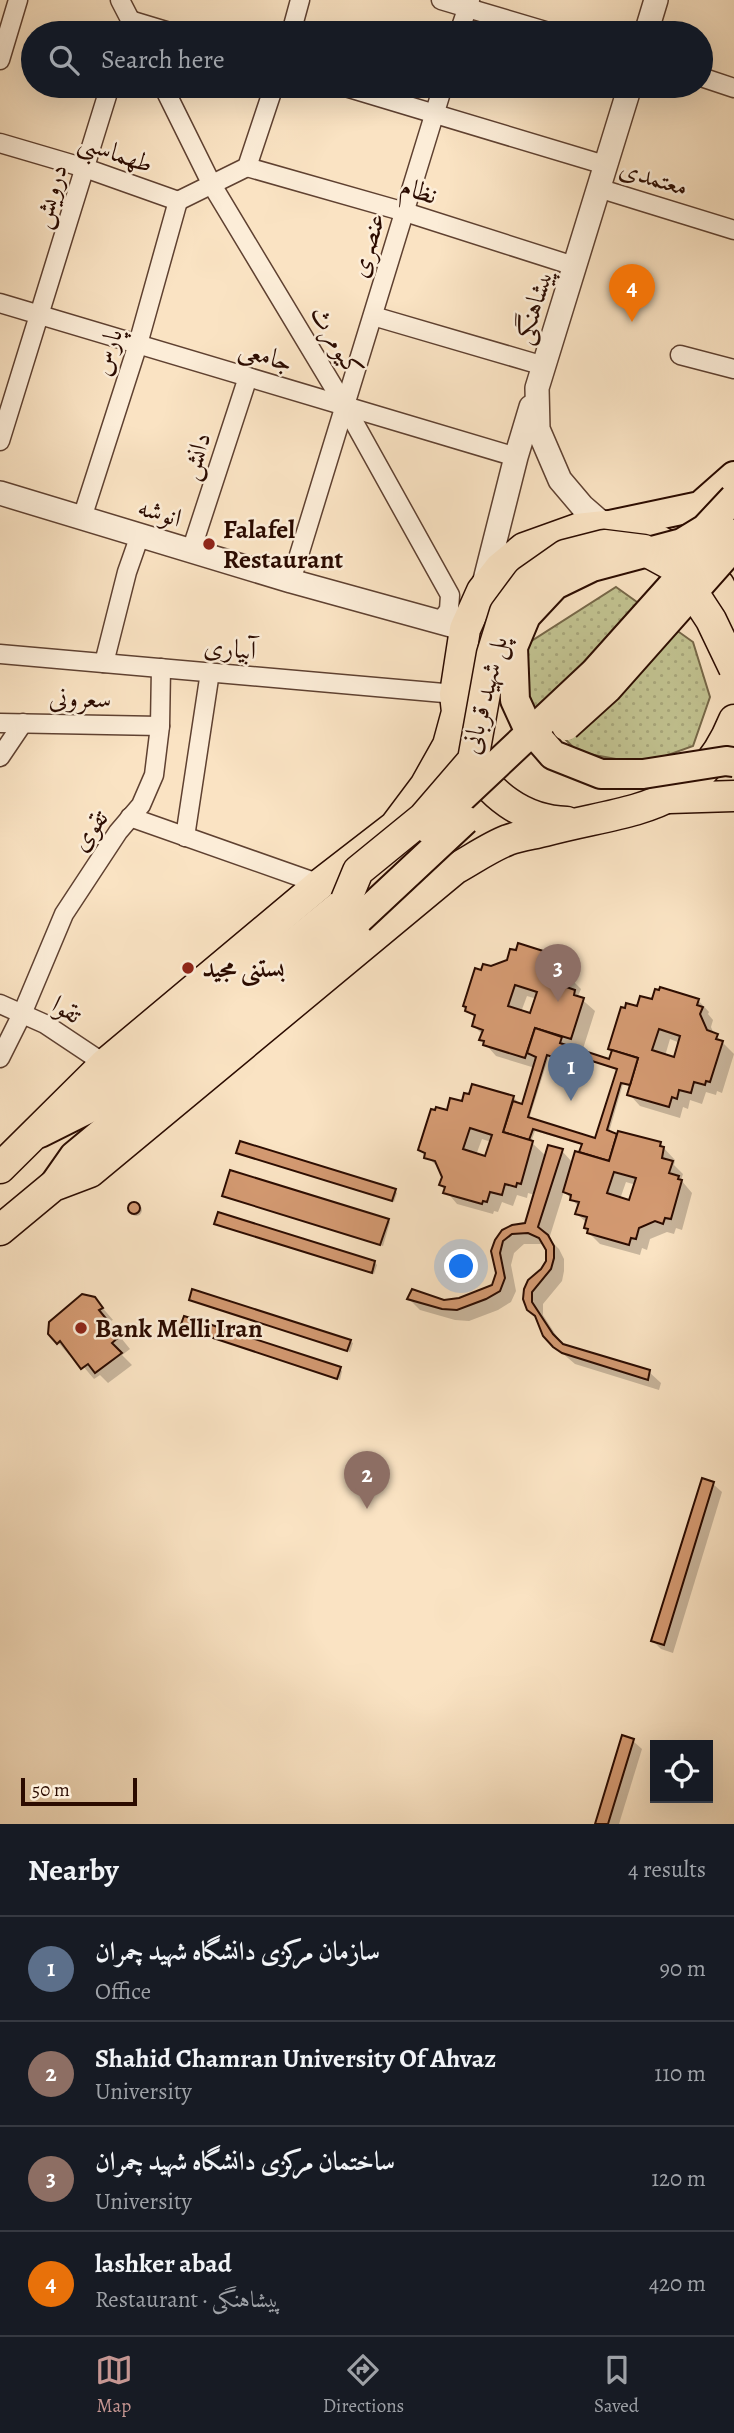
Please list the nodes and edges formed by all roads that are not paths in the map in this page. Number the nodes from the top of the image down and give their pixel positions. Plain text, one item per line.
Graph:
1 (18, 0) edge
2 (120, 0) edge
3 (300, 0) edge
4 (441, 0) edge
5 (656, 0) edge
6 (468, 4) edge
7 (128, 21) edge
8 (294, 21) edge
9 (463, 21) edge
10 (517, 21) edge
11 (650, 21) edge
12 (0, 60) edge
13 (713, 82) edge
14 (734, 88) edge
15 (106, 98) edge
16 (169, 98) edge
17 (270, 98) edge
18 (382, 98) edge
19 (440, 98) edge
20 (626, 98) edge
21 (435, 114) junction
22 (0, 143) edge
23 (606, 165) junction
24 (85, 167) junction
25 (247, 167) junction
26 (212, 185) junction
27 (598, 188) junction
28 (178, 201) junction
29 (405, 212) junction
30 (734, 230) edge
31 (574, 266) junction
32 (0, 303) edge
33 (39, 315) junction
34 (373, 316) junction
35 (138, 344) junction
36 (680, 355) dead end
37 (734, 369) edge
38 (248, 377) junction
39 (541, 377) junction
40 (345, 406) junction
41 (0, 441) edge
42 (516, 457) junction
43 (734, 476) edge
44 (0, 493) edge
45 (734, 498) edge
46 (734, 516) edge
47 (82, 518) junction
48 (605, 526) junction
49 (140, 535) junction
50 (734, 546) edge
51 (191, 551) junction
52 (291, 581) junction
53 (482, 591) junction
54 (734, 617) edge
55 (452, 626) junction
56 (0, 654) edge
57 (104, 663) junction
58 (161, 668) junction
59 (734, 668) edge
60 (210, 672) junction
61 (456, 703) junction
62 (734, 720) edge
63 (0, 723) edge
64 (23, 723) junction
65 (160, 726) junction
66 (0, 757) edge
67 (734, 762) edge
68 (734, 796) edge
69 (668, 798) junction
70 (130, 817) junction
71 (575, 823) junction
72 (185, 837) junction
73 (320, 884) junction
74 (353, 909) junction
75 (0, 1004) edge
76 (22, 1014) junction
77 (0, 1058) edge
78 (105, 1064) junction
79 (34, 1136) junction
80 (0, 1168) edge
81 (53, 1186) junction
82 (0, 1230) edge

1 - 12 street
2 - 7 street
3 - 8 street
4 - 6 street
5 - 11 street
6 - 9 street
6 - 10 street
13 - 14 street
15 - 24 street, درویش
16 - 26 street, کیومرث
17 - 25 street
18 - 21 street
19 - 21 street, عنصری
20 - 23 street, پیشاهنگی
21 - 23 street
21 - 29 street, عنصری
22 - 24 street, طهماسبی
23 - 27 street, پیشاهنگی
24 - 28 street, طهماسبی
24 - 33 street, درویش
25 - 26 street, طهماسبی
25 - 29 street, نظام
26 - 28 street, طهماسبی
26 - 40 street, کیومرث
27 - 30 street, معتمدی
27 - 31 street, پیشاهنگی
28 - 35 street, پارس
29 - 31 street, نظام
29 - 34 street, عنصری
31 - 39 street, پیشاهنگی
32 - 33 street, جامعی
33 - 35 street, جامعی
33 - 41 street, درویش
34 - 39 street
34 - 40 street, عنصری
35 - 38 street, جامعی
35 - 47 street, پارس
36 - 37 street
38 - 40 street, جامعی
38 - 51 street, دانش
39 - 42 street
39 - 48 street, پیشاهنگی
40 - 42 street, جامعی
40 - 52 street, عنصری
40 - 55 street, کیومرث
42 - 53 street
43 - 48 main road
44 - 47 street, انوشه
45 - 67 main road, پل شهید قربانی, bridge
46 - 74 main road, پل شهید قربانی, bridge
47 - 49 street, انوشه
48 - 53 highway
48 - 54 highway
49 - 51 street, انوشه
49 - 57 street
50 - 74 main road, پل شهید قربانی, bridge
51 - 52 street, انوشه
52 - 55 street, انوشه
53 - 55 highway
55 - 61 highway
56 - 57 street, آبیاری
57 - 58 street, آبیاری
58 - 60 street, آبیاری
58 - 65 street, تقوی
59 - 74 highway, پل شهید قربانی, bridge
60 - 61 street, آبیاری
60 - 72 street
61 - 71 highway
61 - 73 highway
62 - 69 highway
63 - 64 street, سعرونی
64 - 65 street, سعرونی
64 - 66 street
65 - 70 street, تقوی
68 - 69 highway
69 - 71 highway
70 - 72 street
70 - 76 street, تقوی
71 - 81 highway
72 - 73 street
73 - 78 highway
74 - 79 main road
74 - 81 main road
75 - 76 street, تقوا
76 - 77 street, تقوی
76 - 78 street, تقوا
78 - 79 highway
79 - 80 highway
81 - 82 highway

